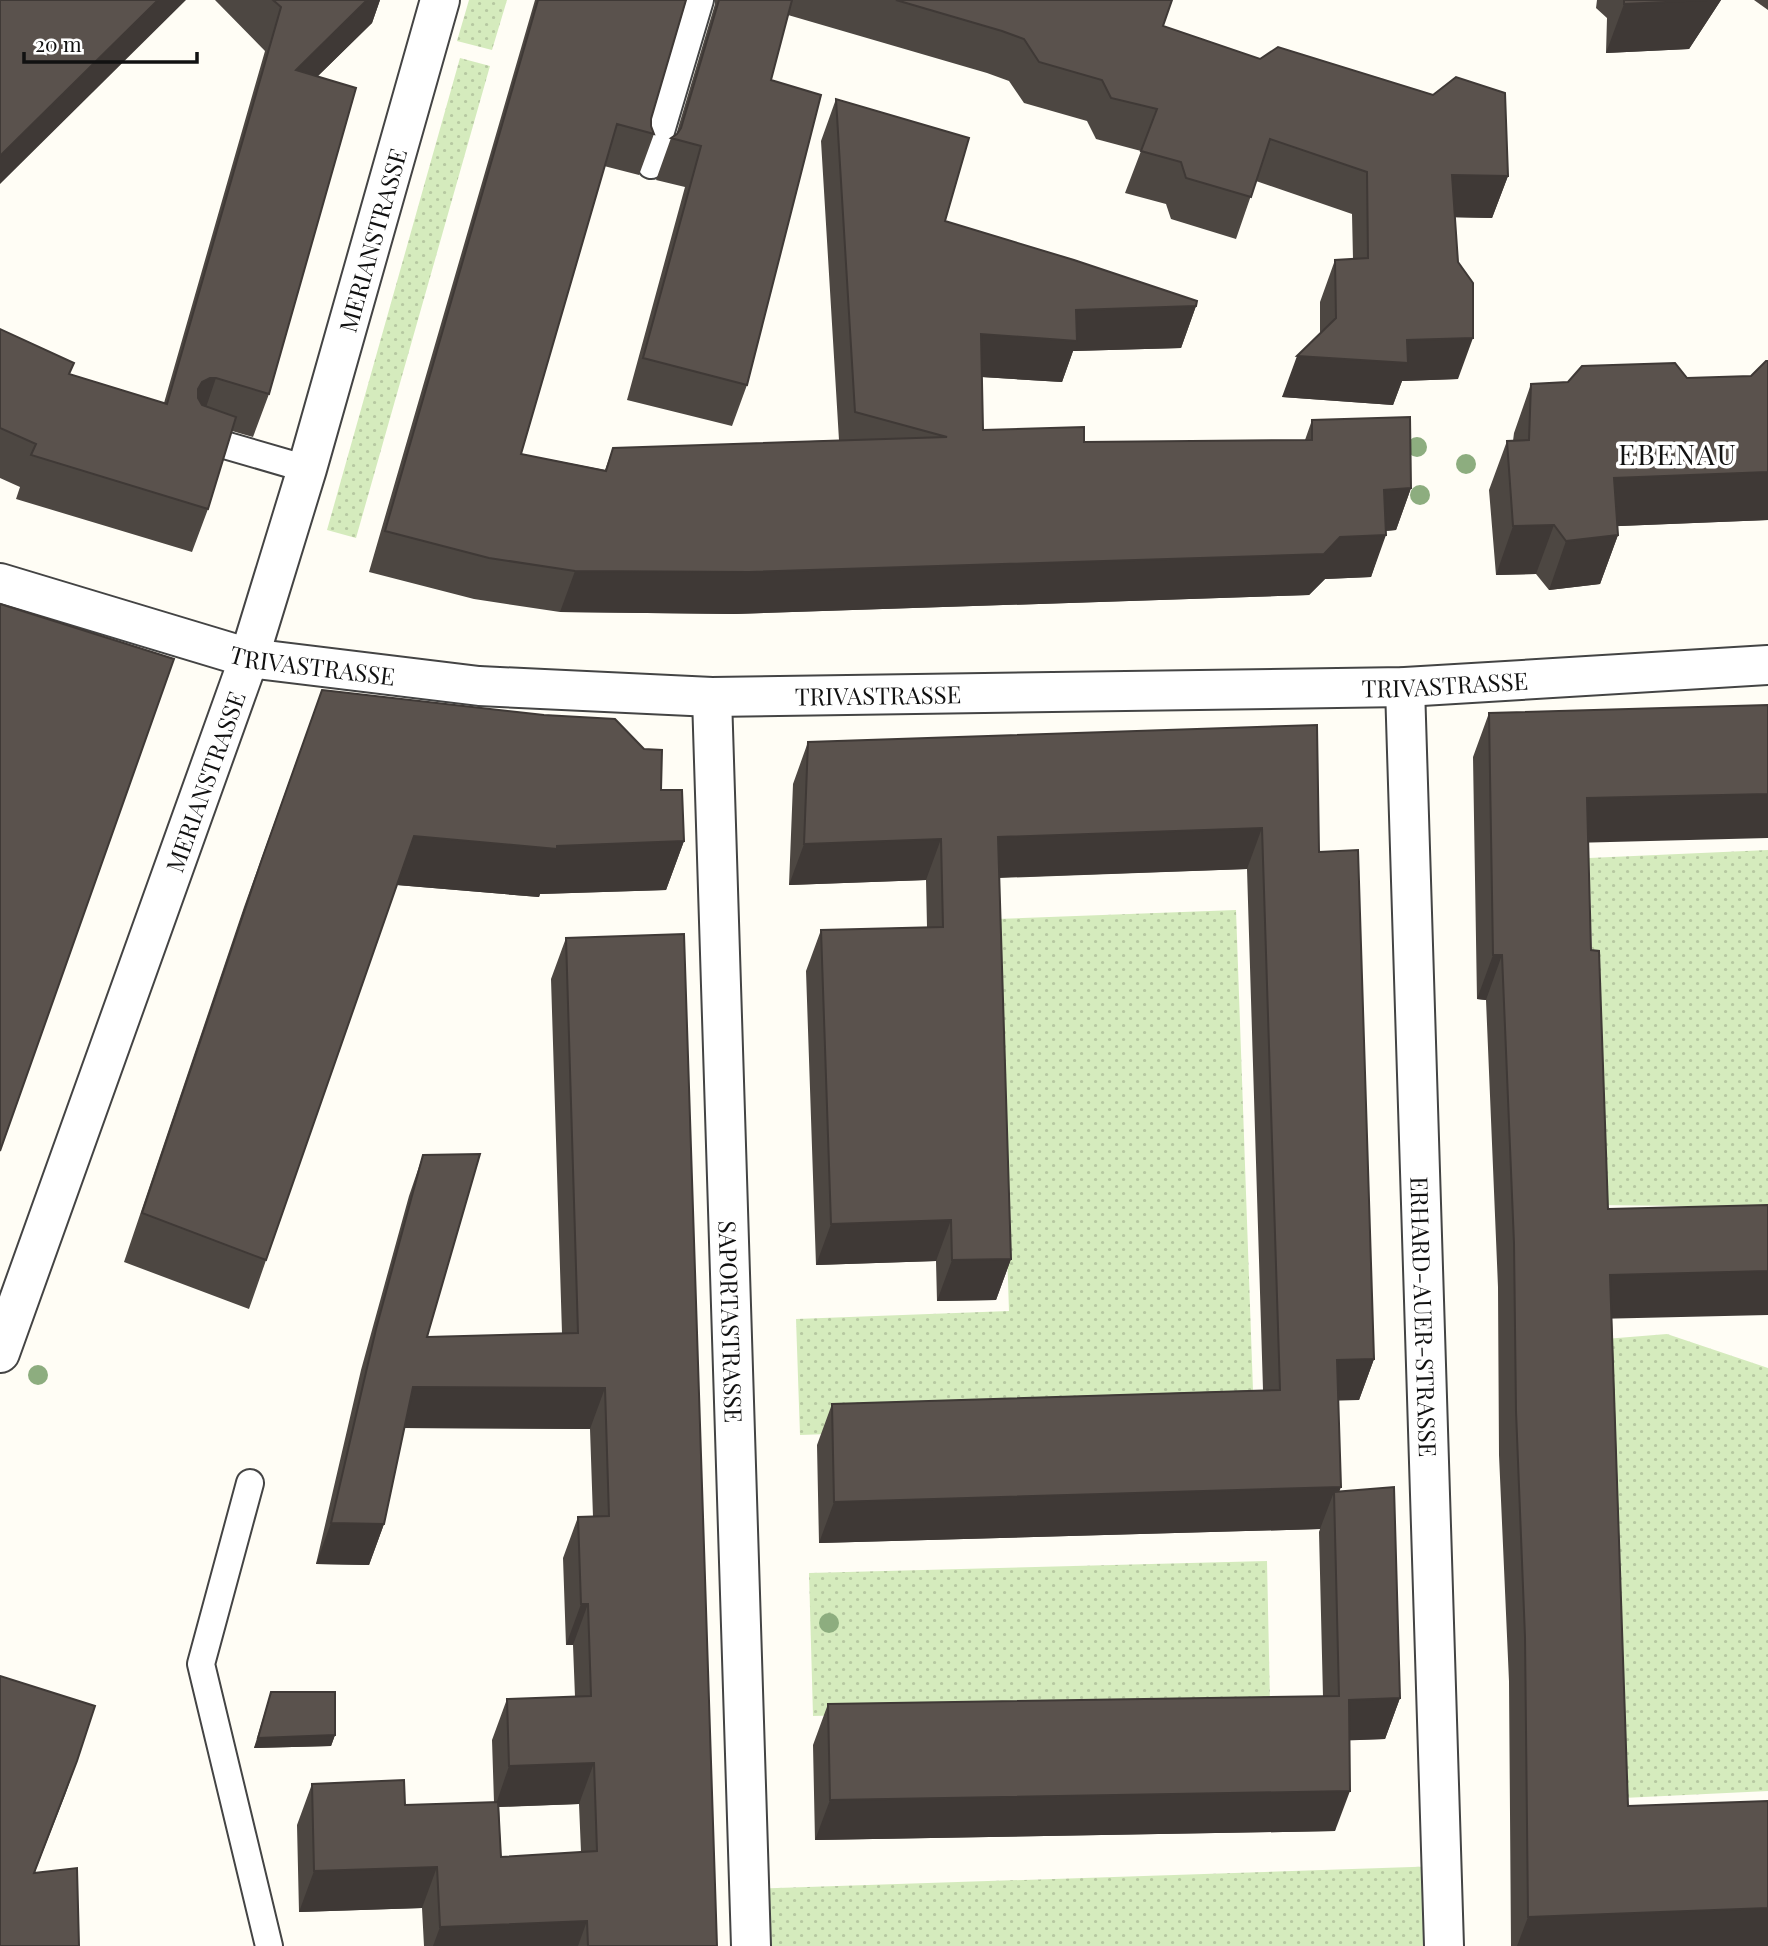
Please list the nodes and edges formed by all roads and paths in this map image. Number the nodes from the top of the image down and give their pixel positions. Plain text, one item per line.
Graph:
1 (440, 0) edge
2 (700, 0) edge
3 (651, 165) edge
4 (197, 437) edge
5 (307, 469) junction
6 (0, 583) edge
7 (249, 658) junction
8 (1751, 665) edge
9 (1405, 687) junction
10 (712, 697) junction
11 (0, 1353) edge
12 (250, 1483) dead end
13 (269, 1946) edge
14 (751, 1946) edge
15 (1444, 1946) edge

1 - 5 street, MERIANSTRASSE
2 - 3 lane
4 - 5 lane
5 - 7 street, MERIANSTRASSE
6 - 7 street, TRIVASTRASSE
7 - 10 street, TRIVASTRASSE
7 - 11 street, MERIANSTRASSE
8 - 9 street, TRIVASTRASSE
9 - 10 street, TRIVASTRASSE
9 - 15 street, ERHARD-AUER-STRASSE
10 - 14 street, SAPORTASTRASSE
12 - 13 lane

